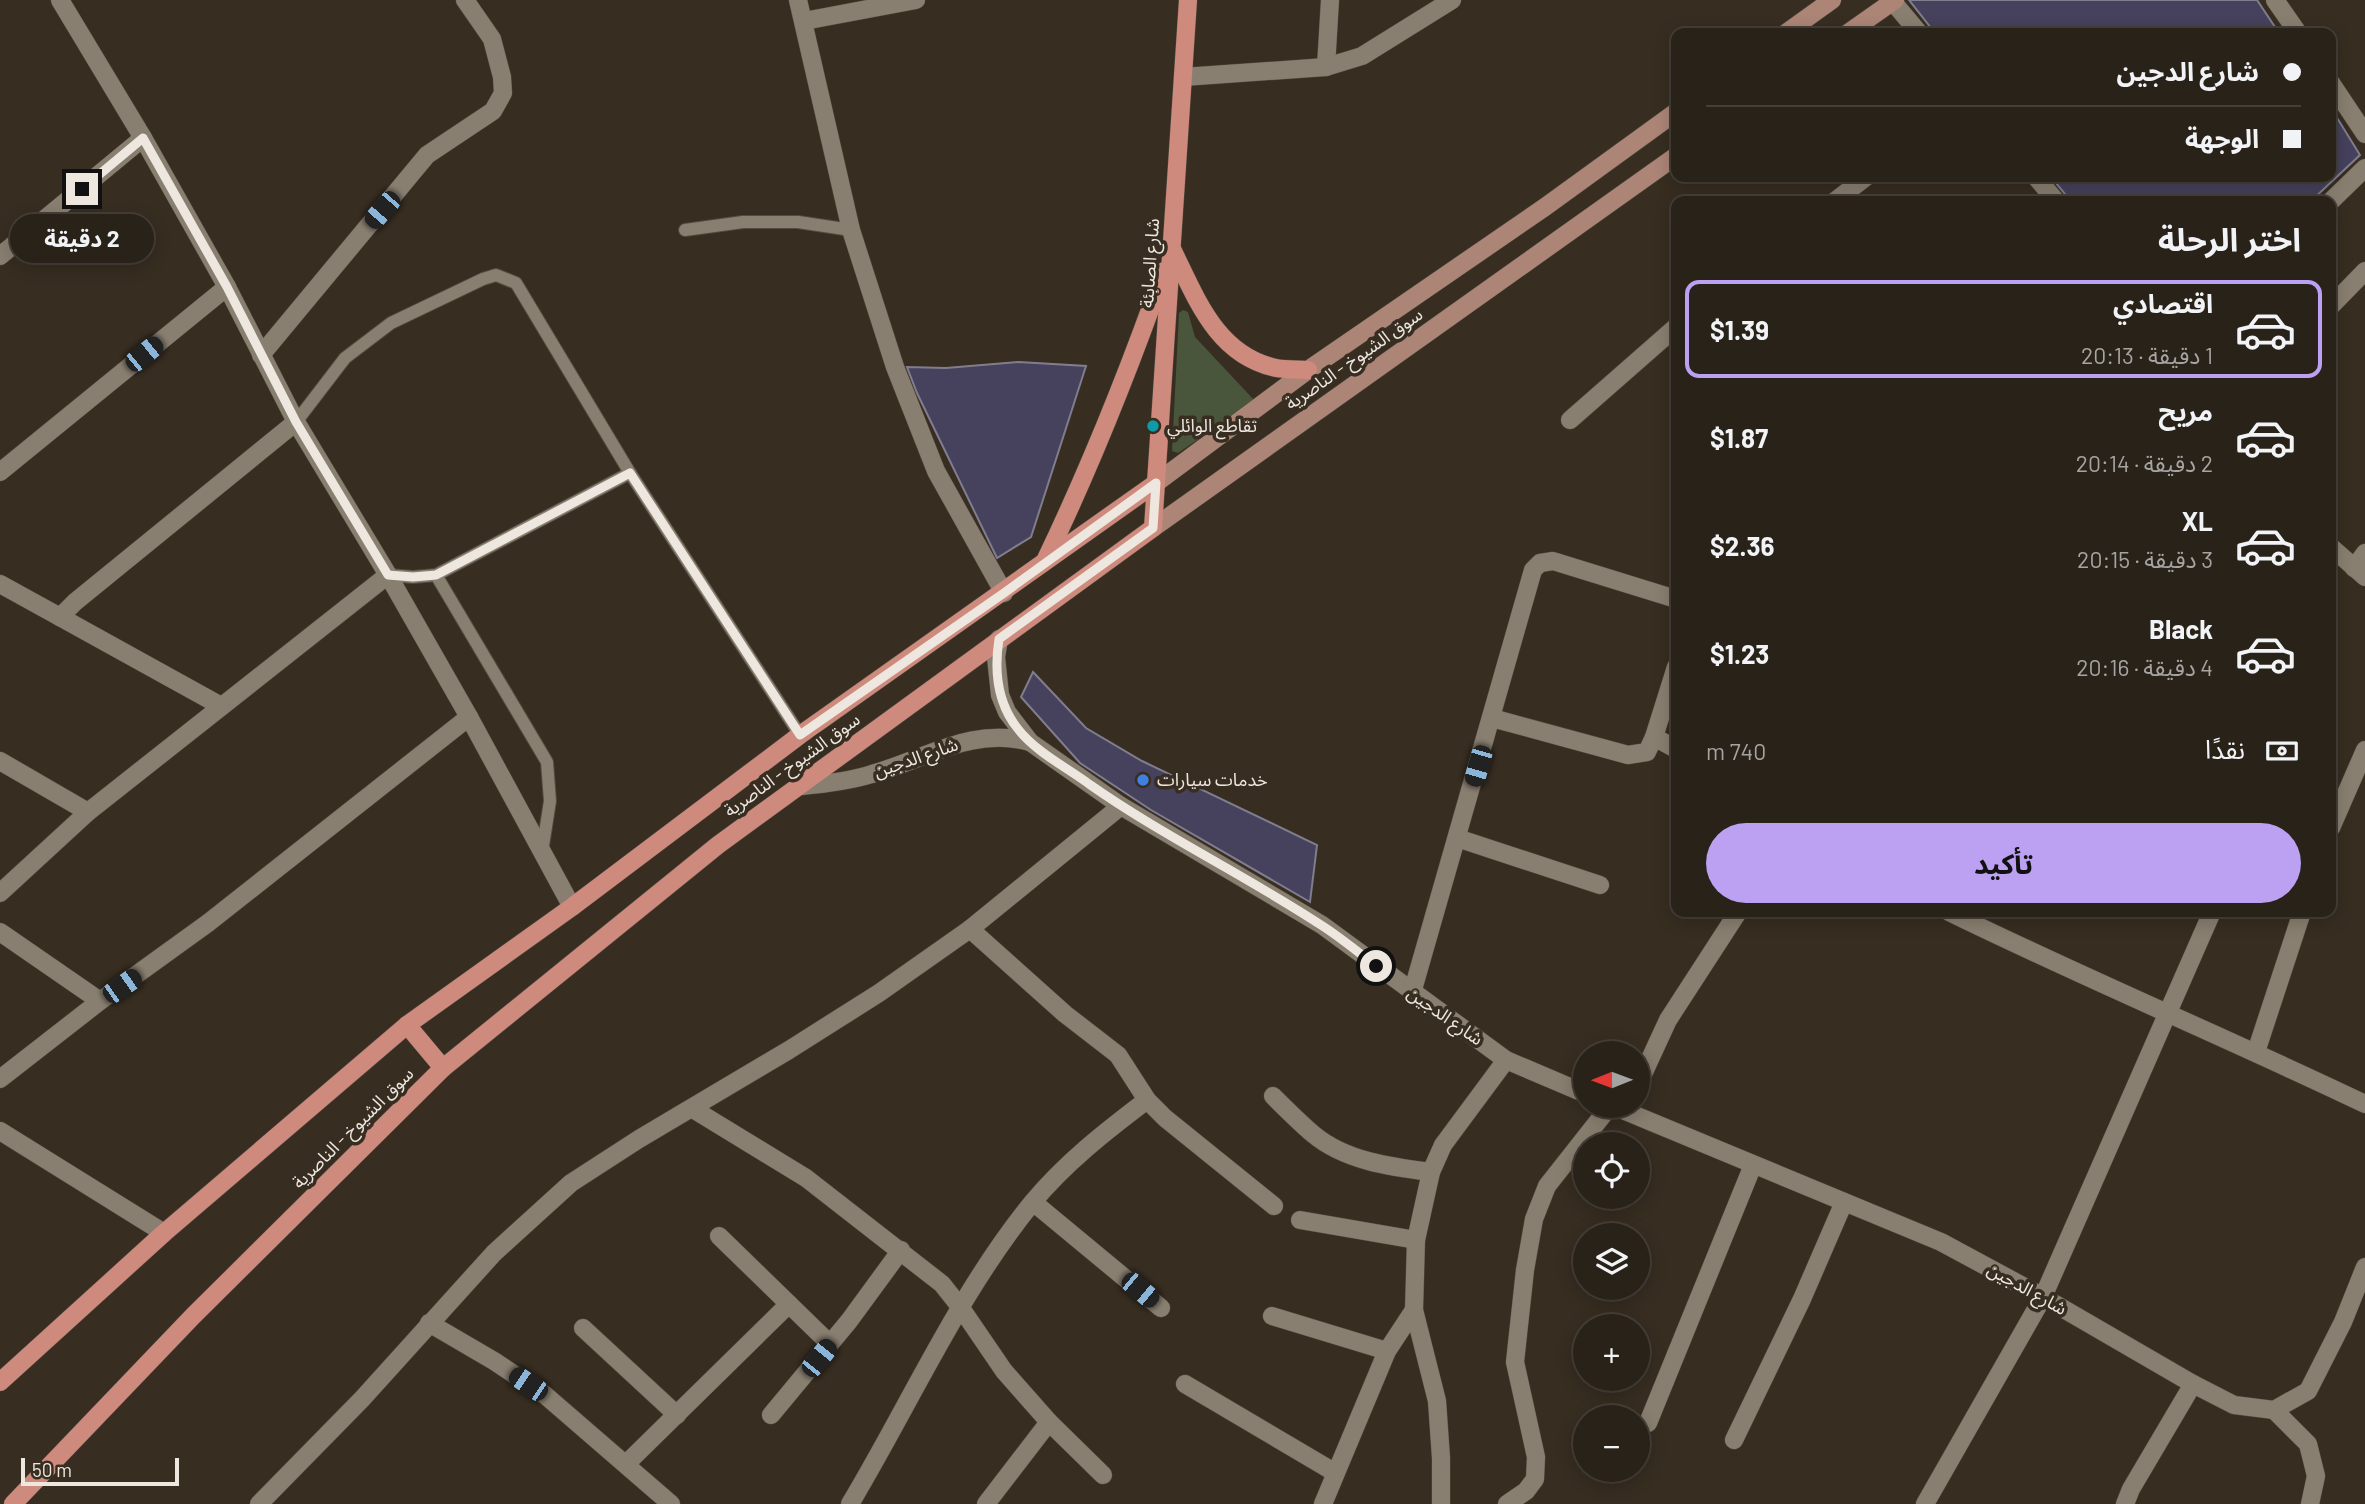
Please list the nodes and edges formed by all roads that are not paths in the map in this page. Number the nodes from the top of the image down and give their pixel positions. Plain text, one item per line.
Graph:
1 (60, 0) edge
2 (465, 0) edge
3 (798, 0) edge
4 (916, 0) edge
5 (1188, 0) edge
6 (1331, 0) edge
7 (1451, 0) edge
8 (1832, 0) edge
9 (2275, 0) edge
10 (1894, 1) edge
11 (804, 21) junction
12 (1793, 28) edge
13 (1855, 28) edge
14 (1915, 28) edge
15 (2295, 28) edge
16 (1326, 67) junction
17 (1183, 77) junction
18 (2336, 90) edge
19 (1671, 116) edge
20 (2365, 134) edge
21 (143, 138) junction
22 (1671, 160) edge
23 (2365, 168) edge
24 (1861, 182) edge
25 (2040, 182) edge
26 (1848, 196) edge
27 (2052, 196) edge
28 (2336, 196) edge
29 (685, 230) dead end
30 (851, 230) junction
31 (1172, 248) junction
32 (0, 256) edge
33 (2365, 271) edge
34 (227, 287) junction
35 (2336, 301) edge
36 (1671, 331) edge
37 (261, 355) junction
38 (1308, 370) junction
39 (1570, 421) dead end
40 (296, 422) junction
41 (0, 472) edge
42 (630, 473) junction
43 (1156, 483) junction
44 (1153, 528) junction
45 (2336, 552) edge
46 (2365, 553) edge
47 (1045, 563) junction
48 (2360, 573) edge
49 (388, 575) junction
50 (436, 575) junction
51 (0, 584) edge
52 (1004, 593) junction
53 (1671, 597) edge
54 (60, 617) junction
55 (999, 639) junction
56 (1671, 683) edge
57 (221, 706) junction
58 (469, 717) junction
59 (1492, 718) junction
60 (800, 735) junction
61 (1654, 737) junction
62 (1030, 742) junction
63 (1671, 746) edge
64 (2365, 750) edge
65 (0, 761) edge
66 (2360, 772) edge
67 (802, 786) junction
68 (1121, 806) junction
69 (88, 811) junction
70 (2336, 817) edge
71 (1457, 838) junction
72 (542, 852) junction
73 (1600, 885) dead end
74 (0, 893) edge
75 (572, 908) junction
76 (1735, 917) edge
77 (1959, 917) edge
78 (2210, 917) edge
79 (2300, 917) edge
80 (970, 929) junction
81 (0, 932) edge
82 (1412, 993) junction
83 (100, 1001) junction
84 (2166, 1012) junction
85 (408, 1025) junction
86 (2256, 1052) junction
87 (1650, 1059) edge
88 (1506, 1060) junction
89 (443, 1069) junction
90 (0, 1079) edge
91 (1573, 1088) edge
92 (1273, 1096) dead end
93 (1147, 1100) junction
94 (2365, 1104) edge
95 (693, 1109) junction
96 (1609, 1118) edge
97 (1644, 1118) edge
98 (0, 1131) edge
99 (1753, 1165) junction
100 (1431, 1172) junction
101 (1033, 1202) junction
102 (1844, 1202) junction
103 (1274, 1206) dead end
104 (1300, 1220) dead end
105 (164, 1233) junction
106 (719, 1236) dead end
107 (1416, 1240) junction
108 (901, 1250) junction
109 (2365, 1267) edge
110 (2043, 1297) junction
111 (789, 1304) junction
112 (961, 1307) junction
113 (1161, 1308) dead end
114 (1414, 1310) junction
115 (1272, 1316) dead end
116 (429, 1323) junction
117 (583, 1328) dead end
118 (830, 1345) junction
119 (1387, 1351) junction
120 (0, 1382) edge
121 (1185, 1384) dead end
122 (2193, 1384) junction
123 (2274, 1410) junction
124 (677, 1415) junction
125 (771, 1415) dead end
126 (1650, 1418) edge
127 (1049, 1422) junction
128 (1734, 1440) dead end
129 (626, 1464) junction
130 (1334, 1472) junction
131 (1103, 1475) dead end
132 (13, 1504) edge
133 (259, 1504) edge
134 (671, 1504) edge
135 (850, 1504) edge
136 (986, 1504) edge
137 (1323, 1504) edge
138 (1441, 1504) edge
139 (1507, 1504) edge
140 (1925, 1504) edge
141 (2125, 1504) edge
142 (2310, 1504) edge

1 - 21 street
2 - 37 street
3 - 11 street
4 - 11 street
5 - 17 main road, شارع الصابئة
6 - 16 street
7 - 16 street
8 - 12 main road
9 - 15 street
10 - 13 main road
10 - 14 street
11 - 30 street
16 - 17 street
17 - 31 main road, شارع الصابئة
18 - 20 street
19 - 38 main road, سوق الشيوخ - الناصرية
21 - 32 street
21 - 34 street
22 - 44 main road, سوق الشيوخ - الناصرية
23 - 28 street
24 - 26 street
25 - 27 street
29 - 30 lane
30 - 52 street
31 - 38 main road
31 - 43 main road, شارع الصابئة
31 - 47 main road
33 - 35 street
34 - 37 street
34 - 41 street
36 - 39 street
37 - 40 street
38 - 43 main road, سوق الشيوخ - الناصرية
40 - 42 lane
40 - 49 street
40 - 54 street
42 - 50 lane
42 - 60 lane
43 - 44 main road, شارع الصابئة
43 - 47 main road, سوق الشيوخ - الناصرية
44 - 55 main road, سوق الشيوخ - الناصرية
45 - 48 street
46 - 48 street
47 - 52 main road, سوق الشيوخ - الناصرية
49 - 50 lane
49 - 57 street
49 - 58 street
50 - 72 lane
51 - 54 street
52 - 60 main road, سوق الشيوخ - الناصرية
53 - 59 street
54 - 57 street
55 - 62 street, شارع الدجين
55 - 67 main road, سوق الشيوخ - الناصرية
56 - 61 street
57 - 69 street
58 - 72 street
58 - 83 street
59 - 61 street
59 - 71 street
60 - 75 main road, سوق الشيوخ - الناصرية
61 - 63 street
62 - 67 street, شارع الدجين
62 - 68 street, شارع الدجين
64 - 66 street
65 - 69 street
66 - 70 street
67 - 89 main road, سوق الشيوخ - الناصرية
68 - 80 street
68 - 82 street, شارع الدجين
69 - 74 street
71 - 73 street
71 - 82 street
72 - 75 street
75 - 85 main road, سوق الشيوخ - الناصرية
76 - 87 street
77 - 84 street
78 - 84 street
79 - 86 street
80 - 93 street
80 - 95 street
81 - 83 street
82 - 88 street, شارع الدجين
83 - 90 street
84 - 86 street
84 - 110 street
85 - 89 main road
85 - 105 main road, سوق الشيوخ - الناصرية
86 - 94 street
88 - 91 street, شارع الدجين
88 - 100 street
89 - 132 main road, سوق الشيوخ - الناصرية
92 - 100 street
93 - 101 street
93 - 103 street
95 - 108 street
95 - 116 street
96 - 139 street
97 - 99 street, شارع الدجين
98 - 105 street
99 - 102 street, شارع الدجين
99 - 126 street
100 - 107 street
101 - 112 street
101 - 113 street
102 - 110 street, شارع الدجين
102 - 128 street
104 - 107 street
105 - 120 main road, سوق الشيوخ - الناصرية
106 - 111 street
107 - 114 street
108 - 112 street
108 - 118 street
109 - 123 street
110 - 122 street, شارع الدجين
110 - 140 street
111 - 118 street
111 - 124 street
112 - 127 street
112 - 135 street
114 - 119 street
114 - 138 street
115 - 119 street
116 - 129 street
116 - 133 street
117 - 124 street
118 - 125 street
119 - 130 street
121 - 130 street
122 - 123 street, شارع الدجين
122 - 141 street
123 - 142 street
124 - 129 street
127 - 131 street
127 - 136 street
129 - 134 street
130 - 137 street

